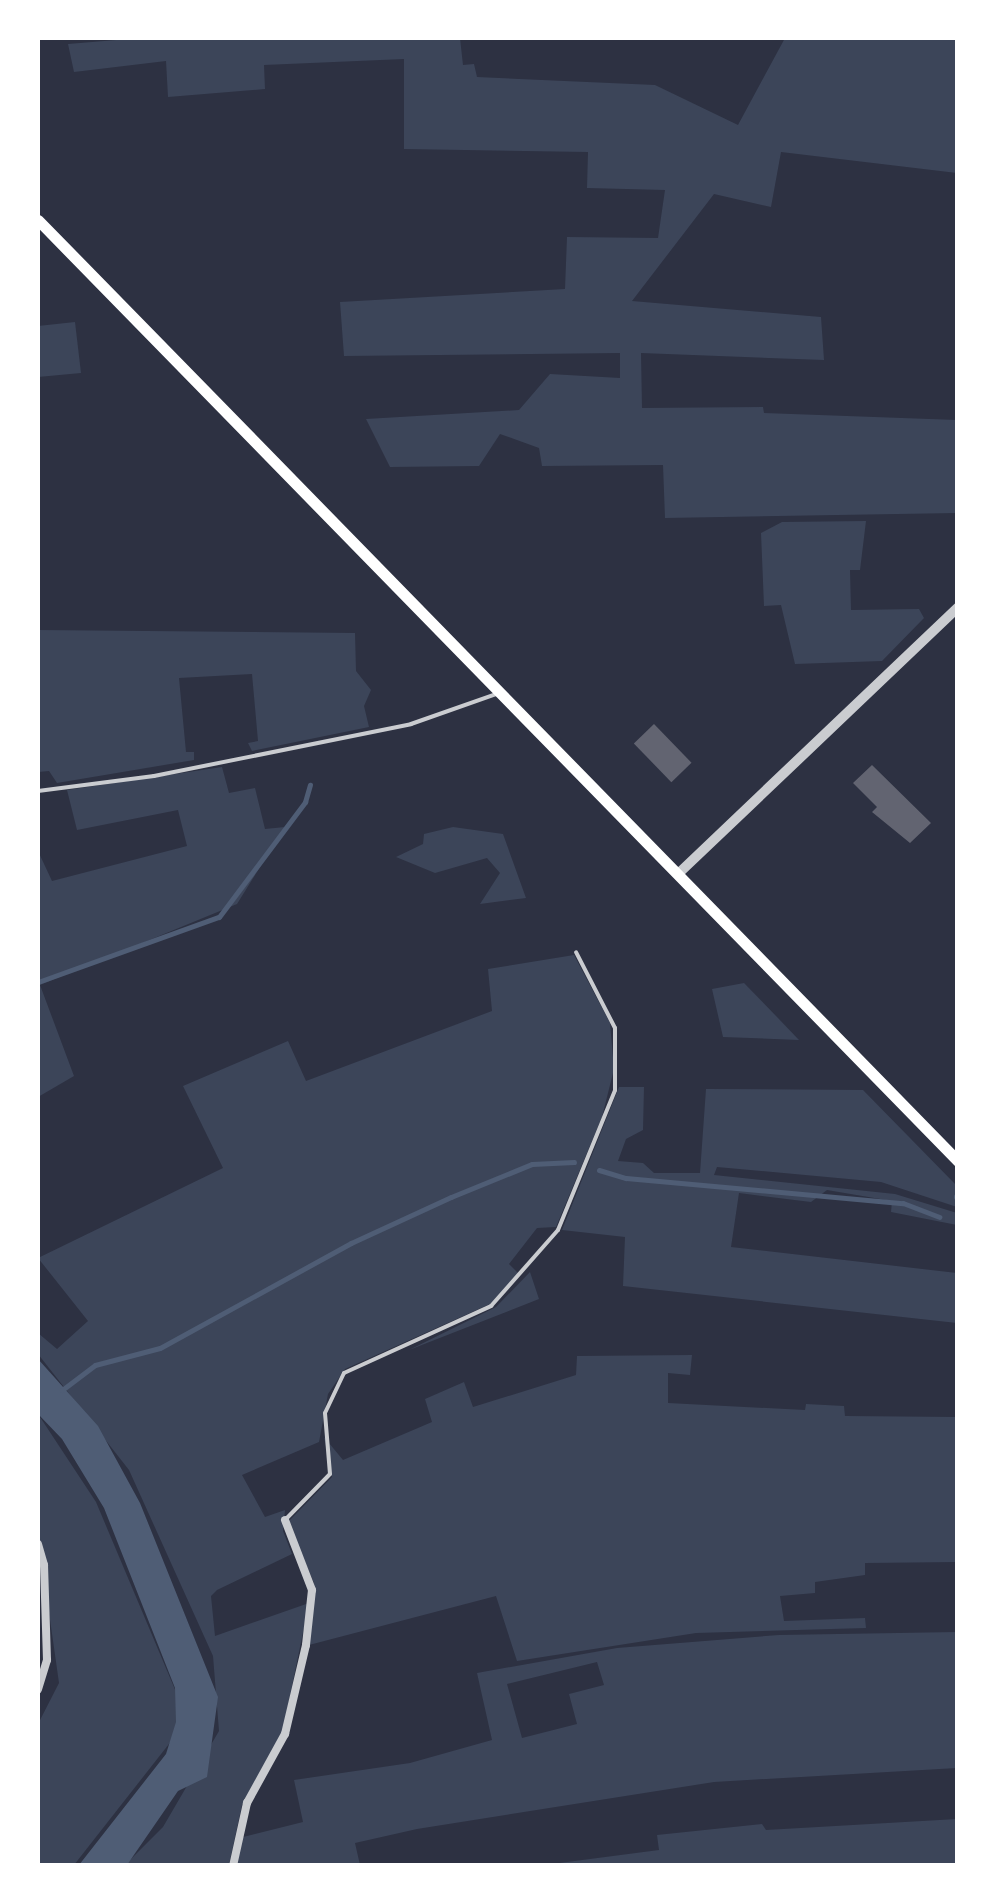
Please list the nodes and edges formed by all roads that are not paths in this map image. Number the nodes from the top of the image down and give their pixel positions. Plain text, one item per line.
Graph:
1 (38, 220) edge
2 (958, 607) edge
3 (501, 692) junction
4 (38, 791) edge
5 (679, 874) junction
6 (576, 952) dead end
7 (958, 1160) edge
8 (285, 1520) joint
9 (38, 1544) edge
10 (38, 1690) edge
11 (233, 1866) edge

1 - 3 main road
2 - 5 street
3 - 4 lane
3 - 5 main road
5 - 7 main road
6 - 8 lane
8 - 11 street
9 - 10 street

